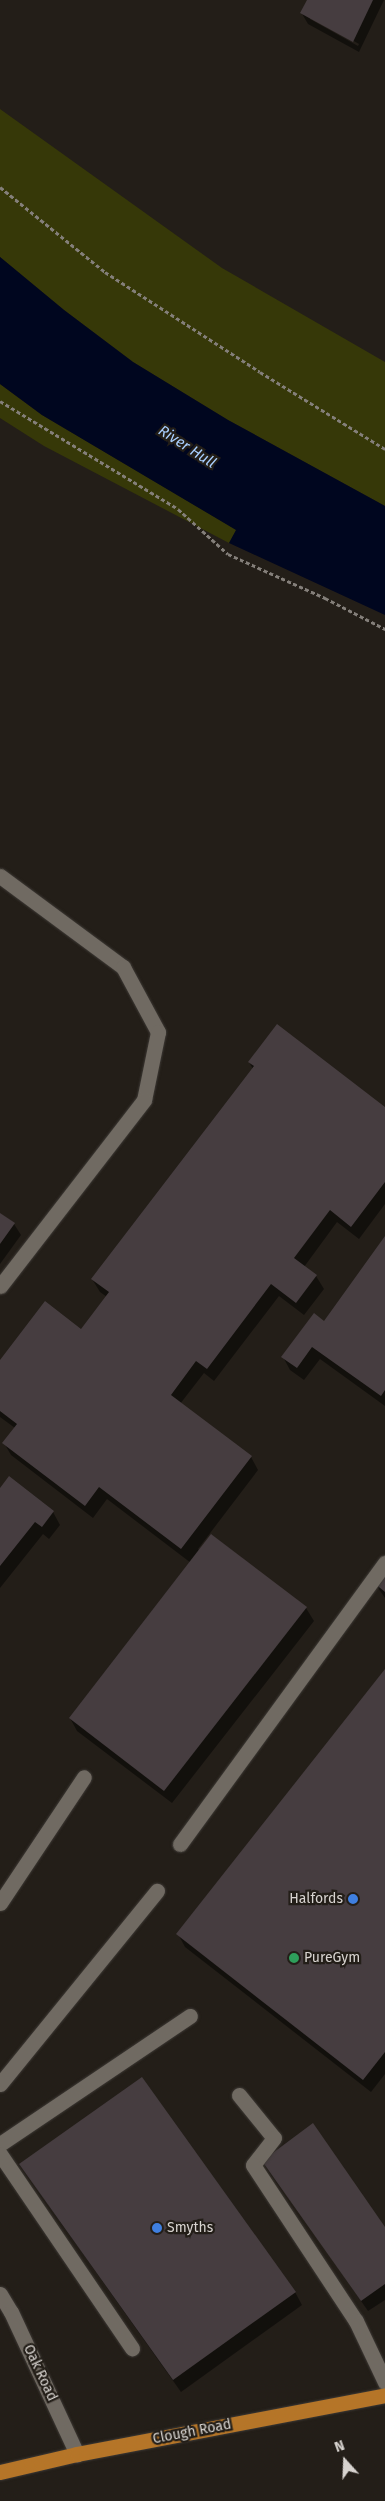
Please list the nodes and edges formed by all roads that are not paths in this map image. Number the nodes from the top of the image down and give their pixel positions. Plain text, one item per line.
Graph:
1 (0, 876) edge
2 (0, 1286) edge
3 (385, 1563) edge
4 (84, 1777) dead end
5 (180, 1844) dead end
6 (157, 1891) dead end
7 (0, 1903) edge
8 (190, 2016) dead end
9 (0, 2084) edge
10 (239, 2095) dead end
11 (0, 2144) edge
12 (0, 2154) edge
13 (0, 2294) edge
14 (132, 2348) dead end
15 (385, 2382) edge
16 (385, 2395) edge
17 (77, 2454) junction
18 (0, 2472) edge

1 - 2 street
3 - 5 street
4 - 7 street
6 - 9 street
8 - 11 street
10 - 15 street
12 - 14 street
13 - 17 street, Oak Road
16 - 17 main road, Clough Road
17 - 18 main road, Clough Road

